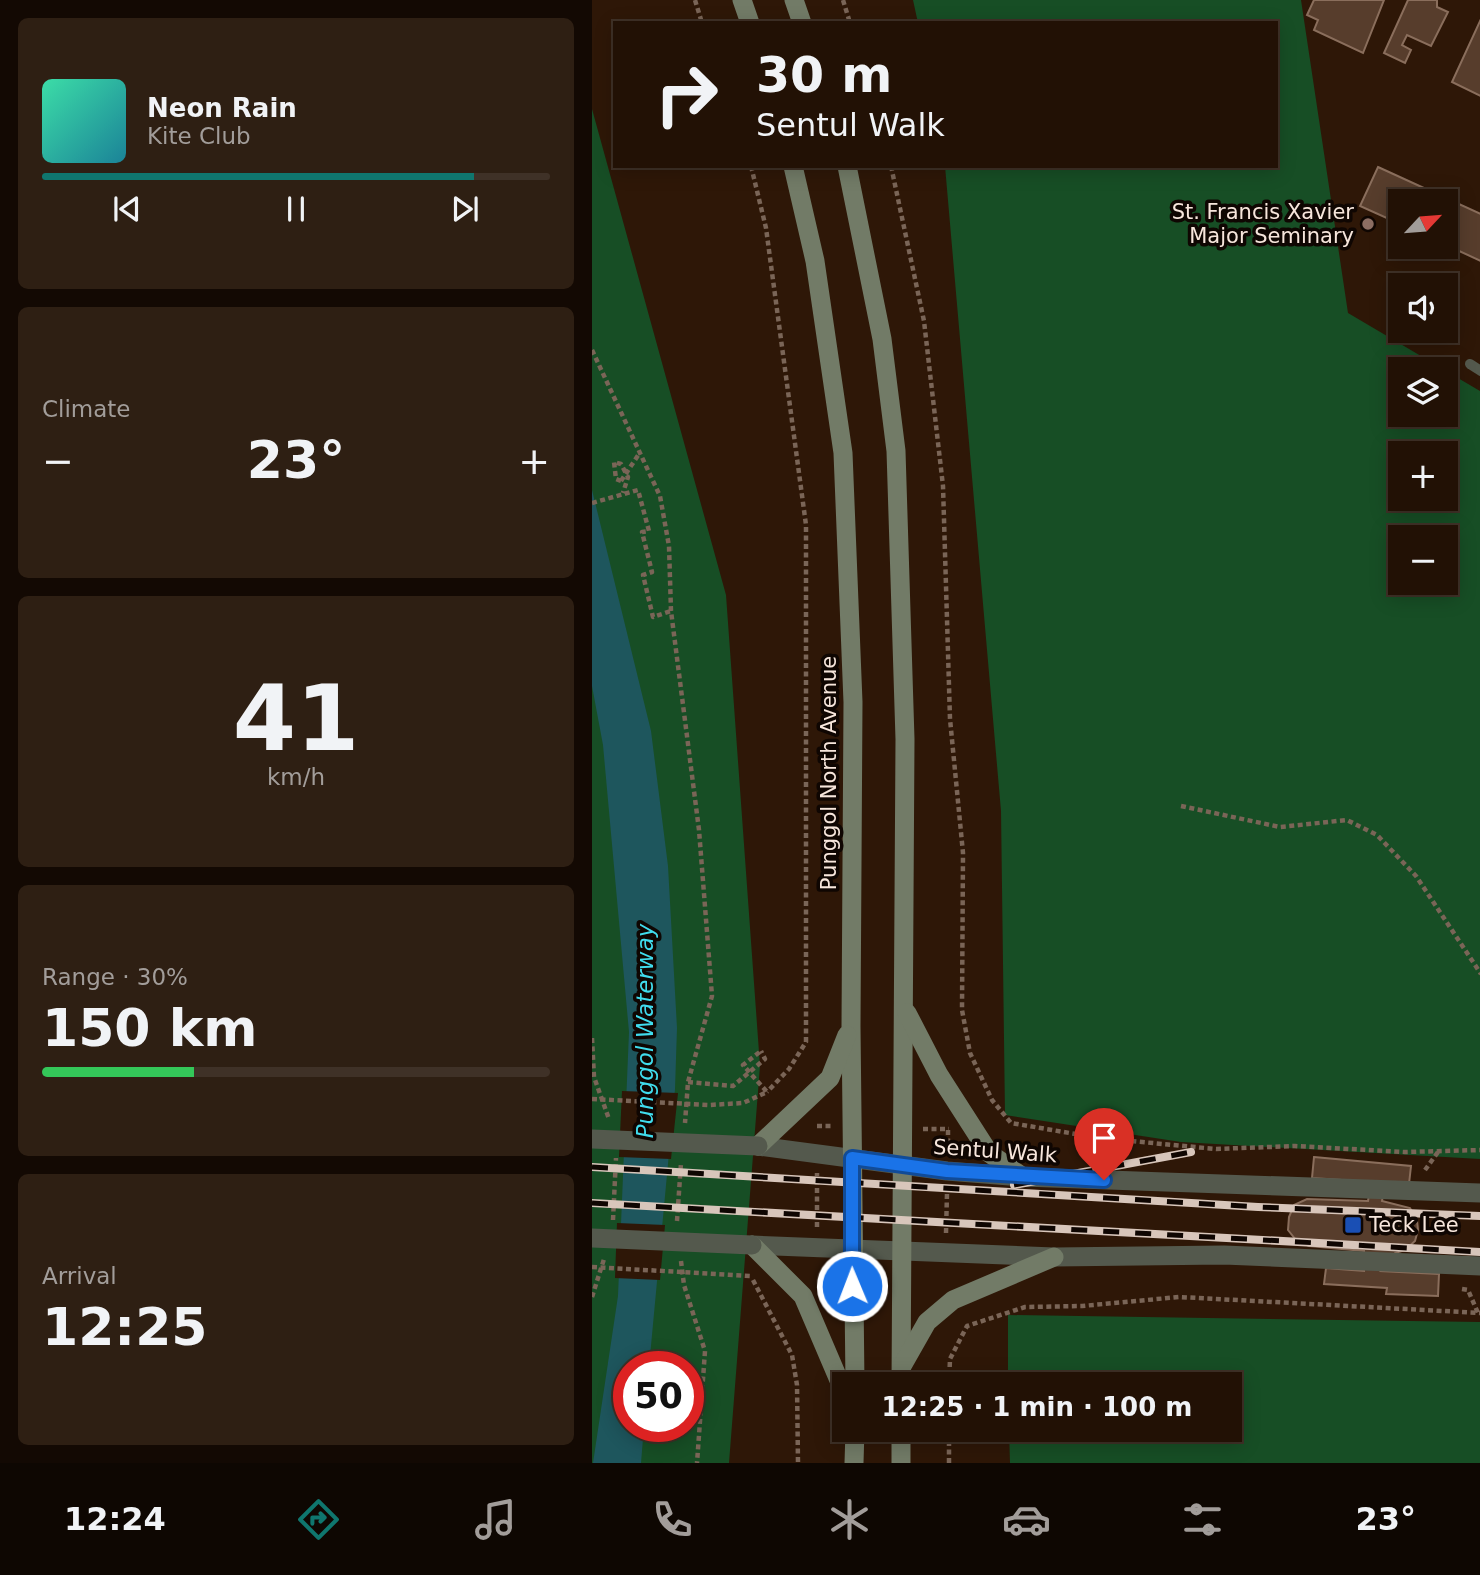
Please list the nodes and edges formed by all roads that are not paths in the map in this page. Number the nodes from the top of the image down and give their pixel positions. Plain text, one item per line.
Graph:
1 (742, 0) edge
2 (794, 0) edge
3 (750, 21) edge
4 (801, 21) edge
5 (793, 168) edge
6 (847, 168) edge
7 (1470, 364) dead end
8 (1480, 371) edge
9 (905, 1009) junction
10 (851, 1026) junction
11 (592, 1139) edge
12 (758, 1146) junction
13 (852, 1158) junction
14 (903, 1165) junction
15 (1023, 1177) junction
16 (1480, 1193) edge
17 (600, 1244) edge
18 (752, 1245) junction
19 (851, 1249) junction
20 (902, 1251) junction
21 (1054, 1257) junction
22 (1480, 1266) edge
23 (835, 1372) edge
24 (854, 1372) edge
25 (901, 1372) edge
26 (903, 1372) edge
27 (855, 1442) edge
28 (901, 1442) edge
29 (854, 1463) edge
30 (901, 1463) edge

1 - 3 main road
2 - 4 main road
5 - 10 main road, Punggol North Avenue
6 - 9 main road
7 - 8 lane
9 - 14 main road
9 - 15 main road
10 - 12 main road
10 - 13 main road, Punggol North Avenue
11 - 12 street, Sentul Walk, bridge
12 - 13 street, Sentul Walk
13 - 14 street, Sentul Walk
13 - 19 main road, Punggol North Avenue
14 - 15 street, Sentul Walk
14 - 20 main road
15 - 16 street, Sentul Walk
17 - 18 street, bridge
18 - 19 street
18 - 23 main road
19 - 20 street
19 - 24 main road, Punggol North Avenue
20 - 21 street
20 - 25 main road
21 - 22 street
21 - 26 main road
27 - 29 main road
28 - 30 main road

